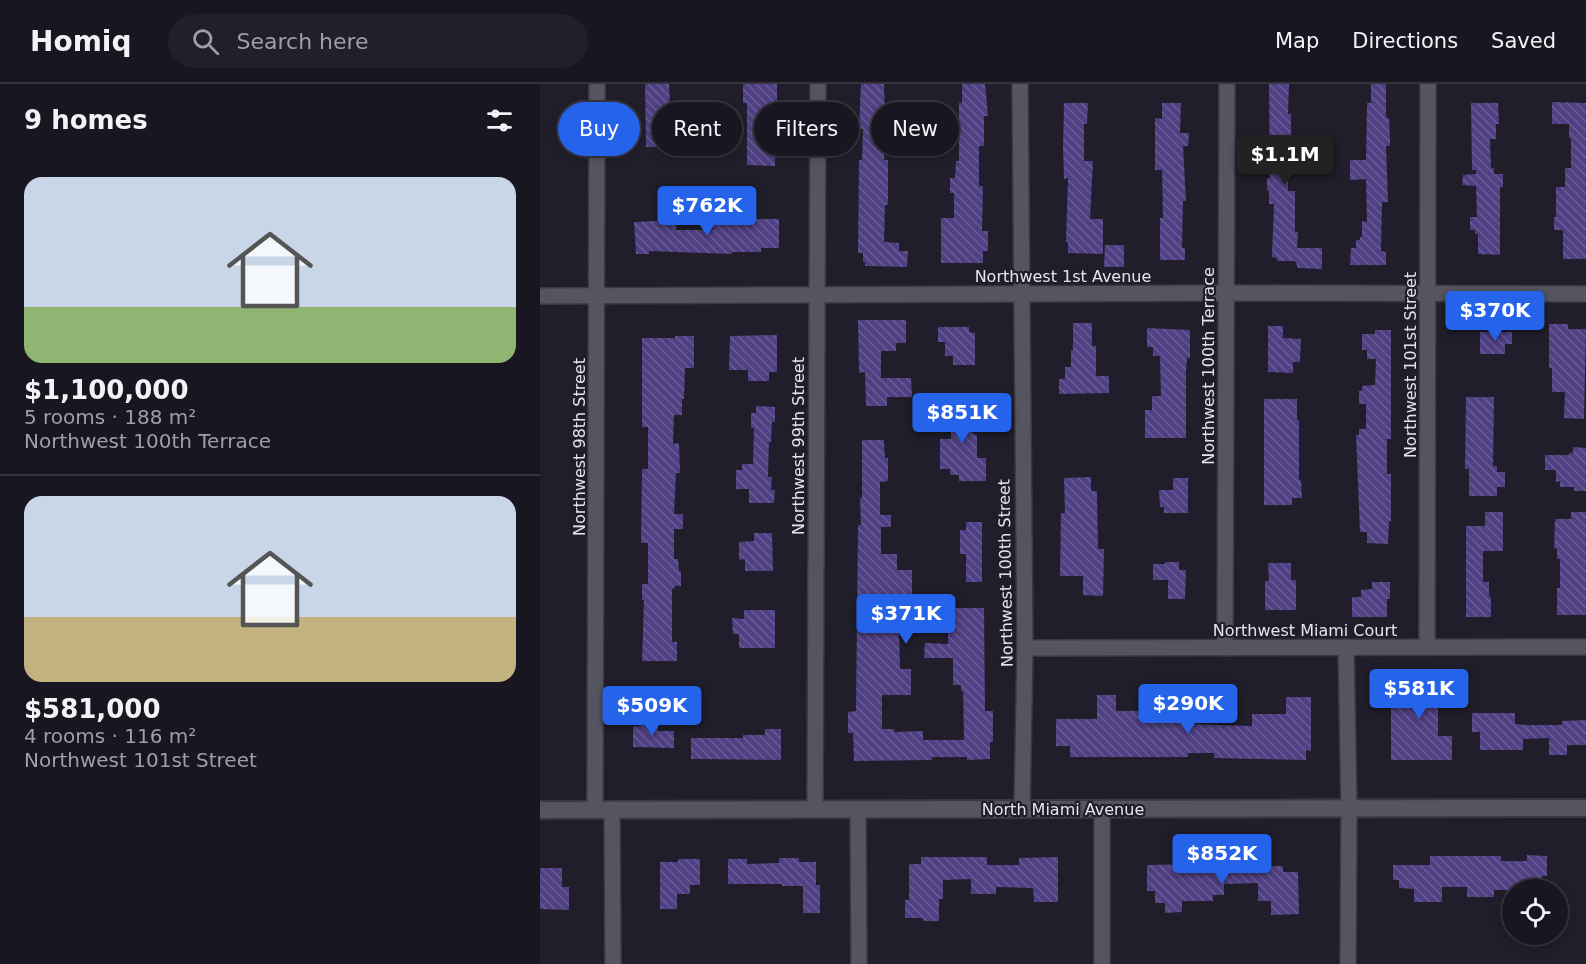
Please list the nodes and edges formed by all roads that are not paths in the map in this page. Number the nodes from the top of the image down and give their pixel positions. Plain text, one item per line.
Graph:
1 (597, 84) edge
2 (818, 84) edge
3 (1020, 84) edge
4 (1227, 84) edge
5 (1428, 84) edge
6 (1226, 293) junction
7 (1429, 293) junction
8 (1586, 294) edge
9 (817, 295) junction
10 (1020, 295) junction
11 (540, 296) edge
12 (597, 296) junction
13 (1346, 647) junction
14 (1427, 647) junction
15 (1586, 647) edge
16 (1025, 648) junction
17 (1225, 648) junction
18 (1102, 808) junction
19 (1349, 808) junction
20 (1586, 808) edge
21 (612, 809) junction
22 (814, 809) junction
23 (858, 809) junction
24 (1022, 809) junction
25 (540, 810) edge
26 (595, 810) junction
27 (613, 964) edge
28 (859, 964) edge
29 (1102, 964) edge
30 (1348, 964) edge

1 - 12 street, Northwest 98th Street
2 - 9 street, Northwest 99th Street
3 - 10 street, Northwest 100th Street
4 - 6 street, Northwest 100th Terrace
5 - 7 street, Northwest 101st Street
6 - 7 street, Northwest 1st Avenue
6 - 10 street, Northwest 1st Avenue
6 - 17 street, Northwest 100th Terrace
7 - 8 street, Northwest 1st Avenue
7 - 14 street, Northwest 101st Street
9 - 10 street, Northwest 1st Avenue
9 - 12 street, Northwest 1st Avenue
9 - 22 street, Northwest 99th Street
10 - 16 street, Northwest 100th Street
11 - 12 street, Northwest 1st Avenue
12 - 26 street, Northwest 98th Street
13 - 14 street, Northwest Miami Court
13 - 17 street, Northwest Miami Court
13 - 19 street
14 - 15 street, Northwest Miami Court
16 - 17 street, Northwest Miami Court
16 - 24 street, Northwest 100th Street
18 - 19 main road, North Miami Avenue
18 - 24 main road, North Miami Avenue
18 - 29 street
19 - 20 main road, North Miami Avenue
19 - 30 street
21 - 22 main road, North Miami Avenue
21 - 26 main road, North Miami Avenue
21 - 27 street
22 - 23 main road, North Miami Avenue
23 - 24 main road, North Miami Avenue
23 - 28 street
25 - 26 main road, North Miami Avenue

